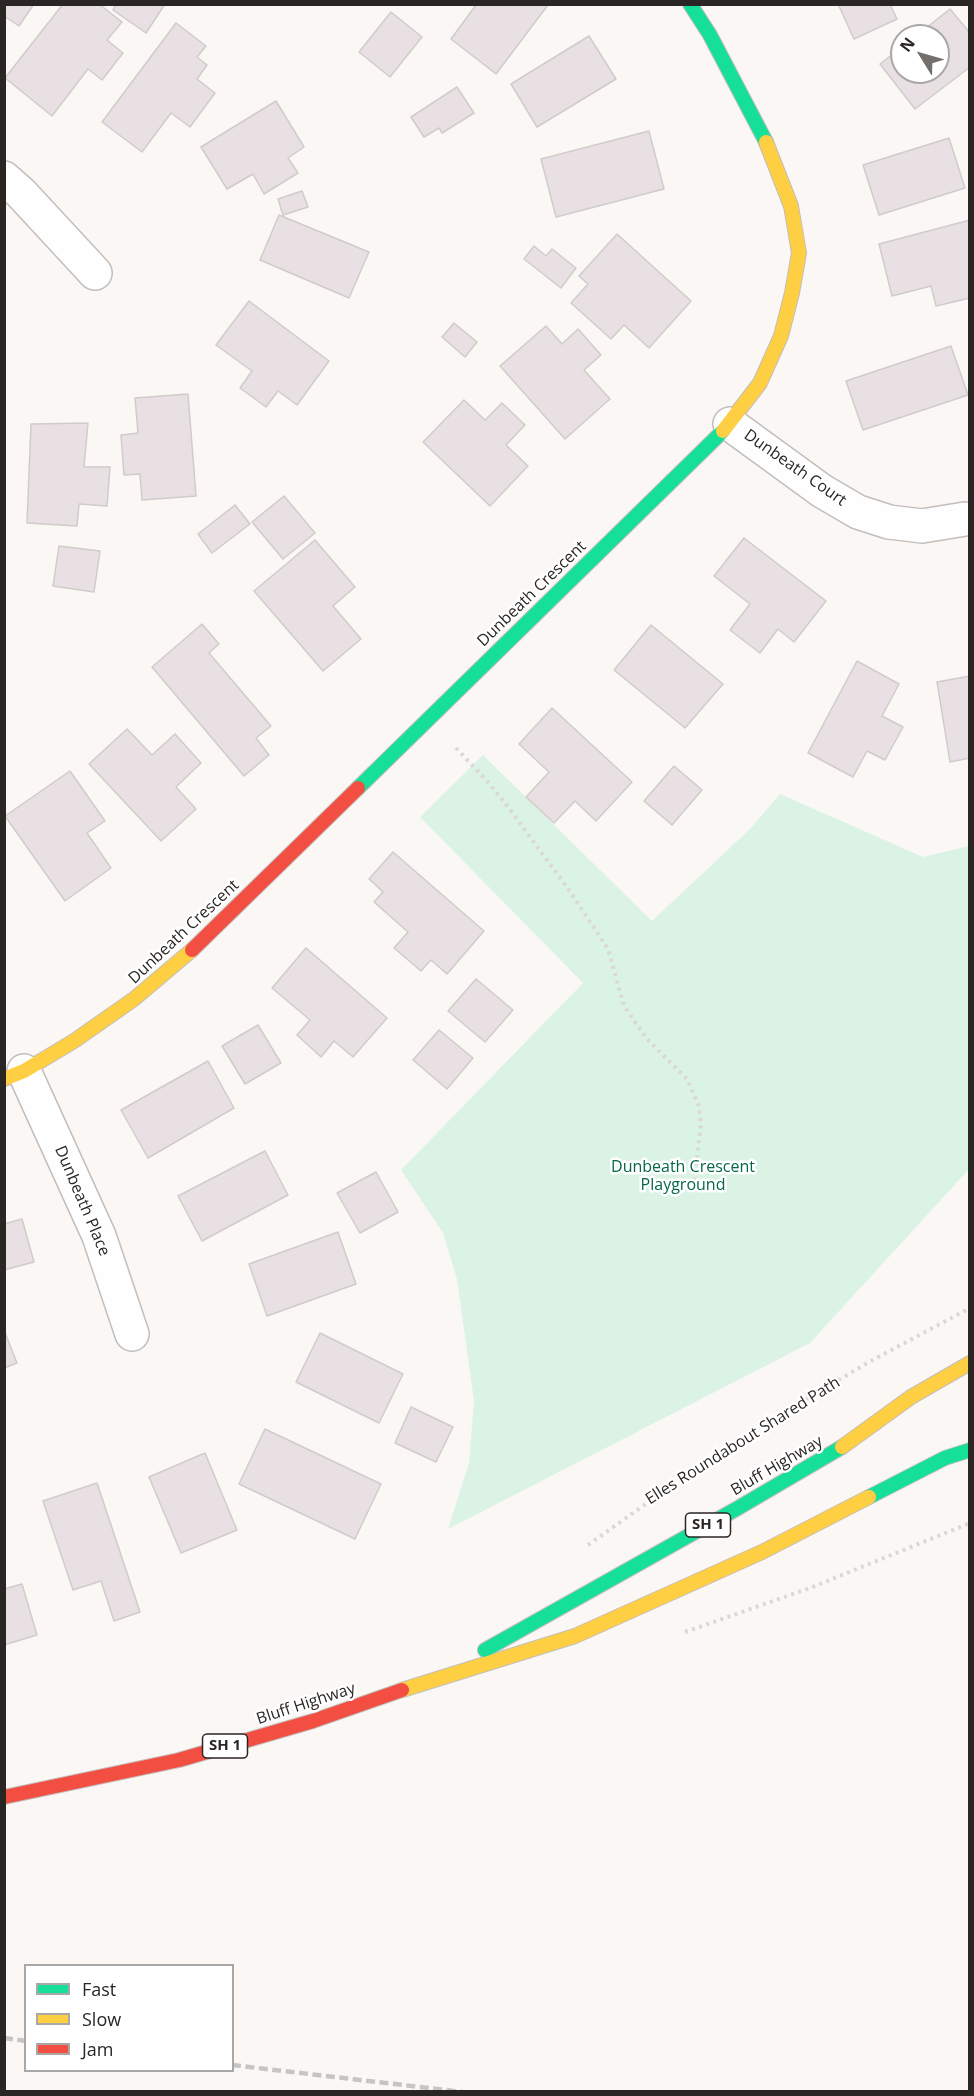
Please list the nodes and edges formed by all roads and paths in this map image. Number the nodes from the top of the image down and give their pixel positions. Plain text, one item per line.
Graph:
1 (690, 4) edge
2 (4, 178) edge
3 (95, 273) dead end
4 (730, 424) junction
5 (965, 519) dead end
6 (428, 719) junction
7 (14, 1075) edge
8 (694, 1182) dead end
9 (969, 1308) edge
10 (132, 1334) dead end
11 (969, 1363) edge
12 (969, 1450) edge
13 (969, 1523) edge
14 (579, 1551) dead end
15 (679, 1634) dead end
16 (439, 1677) junction
17 (4, 1797) edge

1 - 4 main road, Dunbeath Crescent
2 - 3 street
4 - 5 street, Dunbeath Court
4 - 6 main road, Dunbeath Crescent
6 - 7 main road, Dunbeath Crescent
6 - 8 path
7 - 10 street, Dunbeath Place
9 - 14 path, Elles Roundabout Shared Path
11 - 16 main road, Bluff Highway / SH 1
12 - 16 main road, Bluff Highway / SH 1
13 - 15 path
16 - 17 main road, Bluff Highway / SH 1

